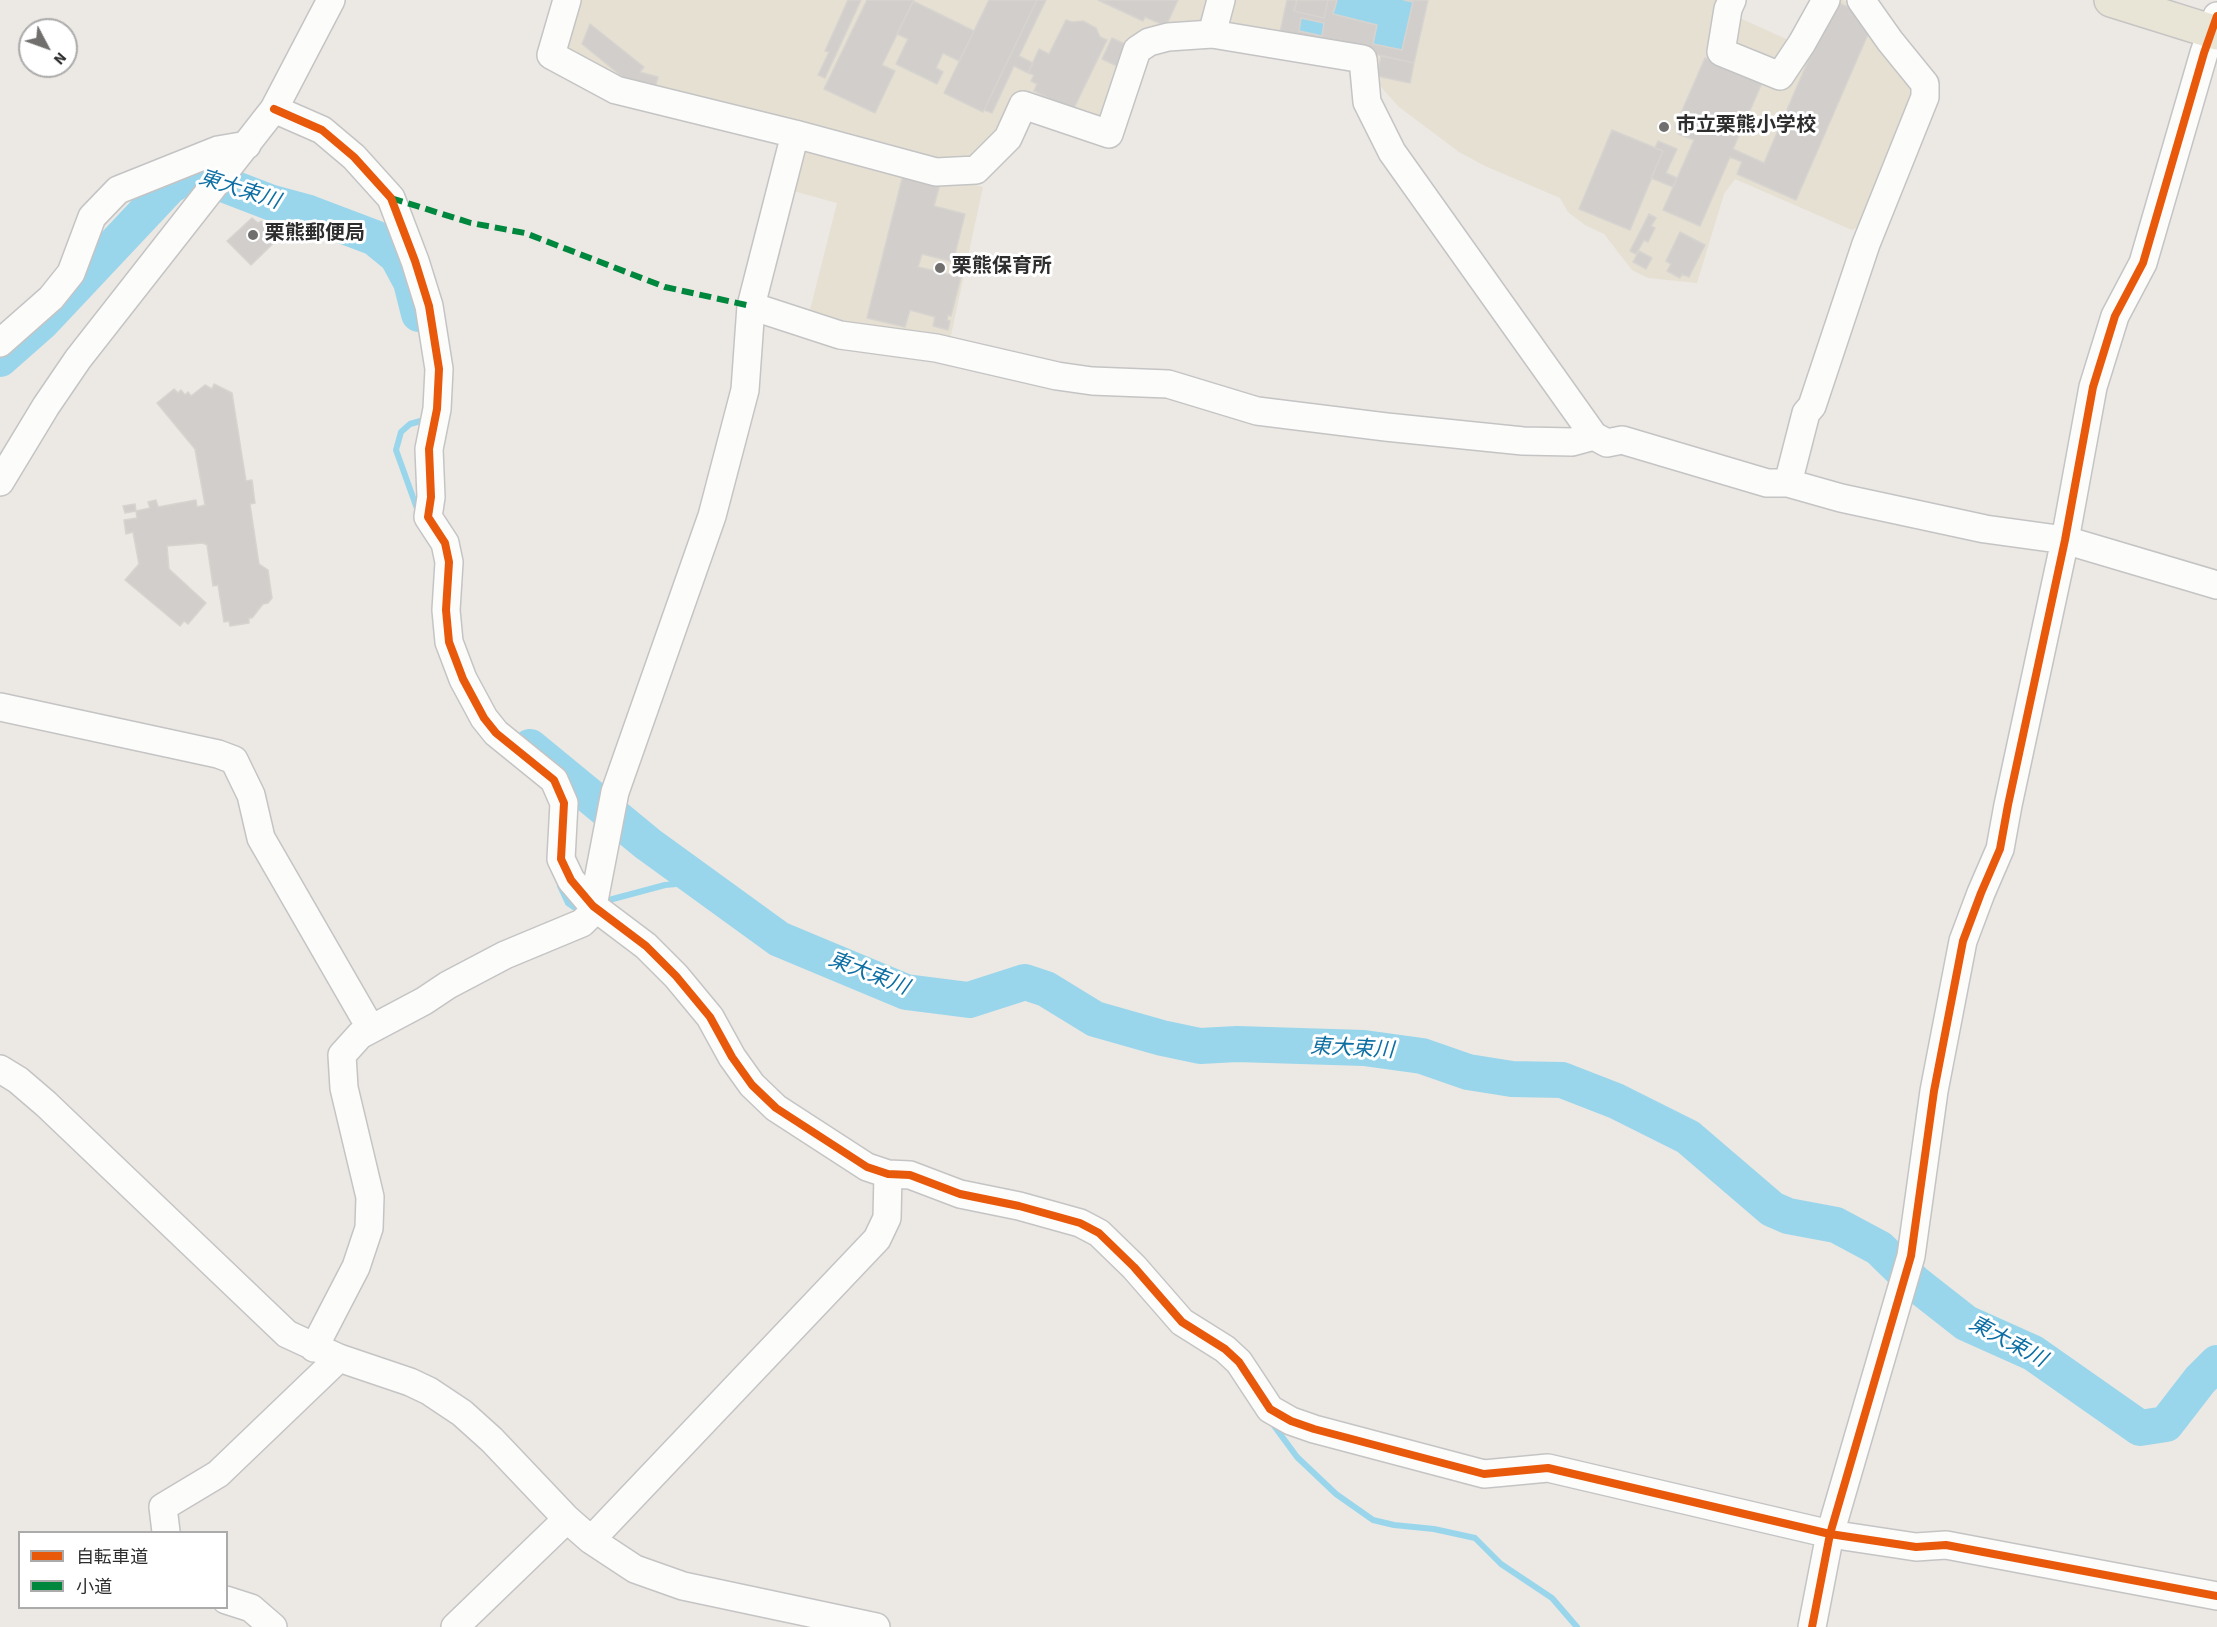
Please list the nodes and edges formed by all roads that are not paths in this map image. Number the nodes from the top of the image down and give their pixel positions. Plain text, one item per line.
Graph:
1 (331, 0) edge
2 (567, 0) edge
3 (1221, 0) edge
4 (1732, 0) edge
5 (1826, 0) edge
6 (1861, 0) edge
7 (2111, 0) edge
8 (2215, 27) edge
9 (1212, 34) junction
10 (274, 109) junction
11 (795, 134) junction
12 (247, 145) junction
13 (750, 306) junction
14 (0, 343) edge
15 (1594, 436) junction
16 (0, 482) edge
17 (1788, 483) junction
18 (2065, 540) junction
19 (2217, 585) edge
20 (0, 707) edge
21 (593, 906) junction
22 (371, 1029) junction
23 (0, 1069) edge
24 (888, 1178) junction
25 (314, 1348) junction
26 (339, 1358) junction
27 (567, 1519) junction
28 (166, 1531) edge
29 (1830, 1534) junction
30 (591, 1540) junction
31 (2217, 1596) edge
32 (228, 1601) edge
33 (273, 1627) edge
34 (455, 1627) edge
35 (876, 1627) edge
36 (1812, 1627) edge

1 - 10 street
2 - 11 street
3 - 9 street
4 - 5 street
6 - 17 street
7 - 8 main road
8 - 18 street
9 - 11 street
9 - 15 street
10 - 12 street
10 - 21 street
11 - 13 street
12 - 14 street
12 - 16 street
13 - 15 street
13 - 21 street
15 - 17 street
17 - 18 street
18 - 19 street
18 - 29 street
20 - 22 street
21 - 22 street
21 - 24 street
22 - 25 street
23 - 25 street
24 - 29 street
24 - 30 street
25 - 26 street
26 - 27 street
26 - 28 street
27 - 30 street
27 - 34 street
29 - 31 street
29 - 36 street
30 - 35 street
32 - 33 street

